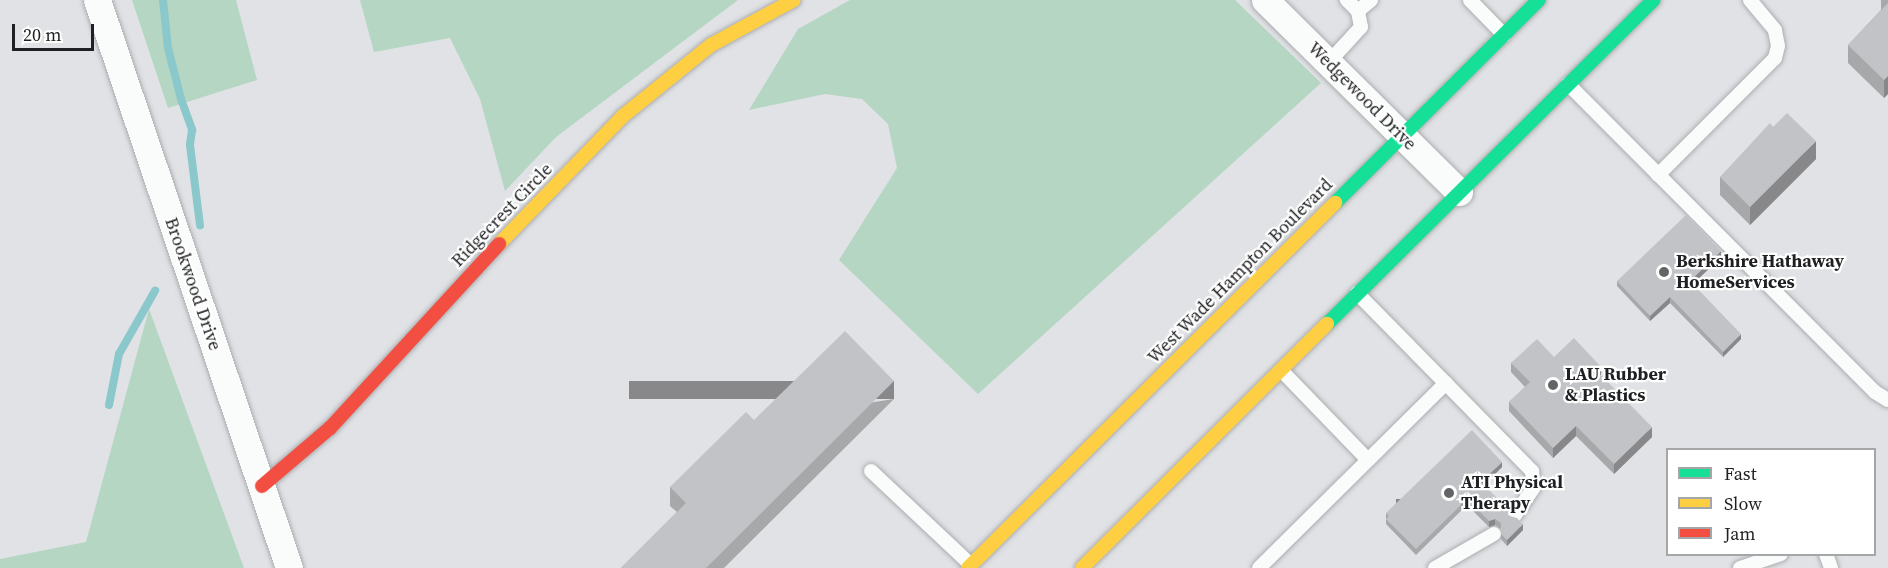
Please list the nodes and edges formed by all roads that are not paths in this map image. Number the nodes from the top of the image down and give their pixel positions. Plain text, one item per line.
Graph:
1 (97, 0) edge
2 (794, 0) edge
3 (1264, 0) edge
4 (1347, 0) edge
5 (1371, 0) edge
6 (1470, 0) edge
7 (1539, 0) edge
8 (1653, 0) edge
9 (1750, 0) edge
10 (1358, 11) junction
11 (1504, 34) junction
12 (1328, 63) junction
13 (1568, 84) junction
14 (1402, 135) junction
15 (1658, 175) junction
16 (1459, 192) junction
17 (1358, 292) junction
18 (1281, 370) junction
19 (1446, 383) junction
20 (1888, 400) edge
21 (1367, 459) junction
22 (871, 471) dead end
23 (262, 486) junction
24 (1515, 515) edge
25 (1494, 534) dead end
26 (1778, 556) edge
27 (969, 567) edge
28 (289, 568) edge
29 (1082, 568) edge
30 (1259, 568) edge
31 (1435, 568) edge
32 (1740, 568) edge

1 - 23 street, Brookwood Drive
2 - 23 main road, Ridgecrest Circle
3 - 12 street, Wedgewood Drive
4 - 10 lane
5 - 10 lane
6 - 11 lane
7 - 11 main road, West Wade Hampton Boulevard
8 - 13 main road
9 - 15 lane
10 - 12 lane
11 - 14 main road, West Wade Hampton Boulevard
12 - 14 street, Wedgewood Drive
13 - 15 lane
13 - 16 main road
14 - 16 street, Wedgewood Drive
14 - 27 main road, West Wade Hampton Boulevard
15 - 20 lane
16 - 17 main road
17 - 18 main road
17 - 19 lane
18 - 21 lane
18 - 29 main road
19 - 21 lane
19 - 24 lane
21 - 30 lane
22 - 27 lane
23 - 28 street, Brookwood Drive
25 - 31 lane
26 - 32 lane

